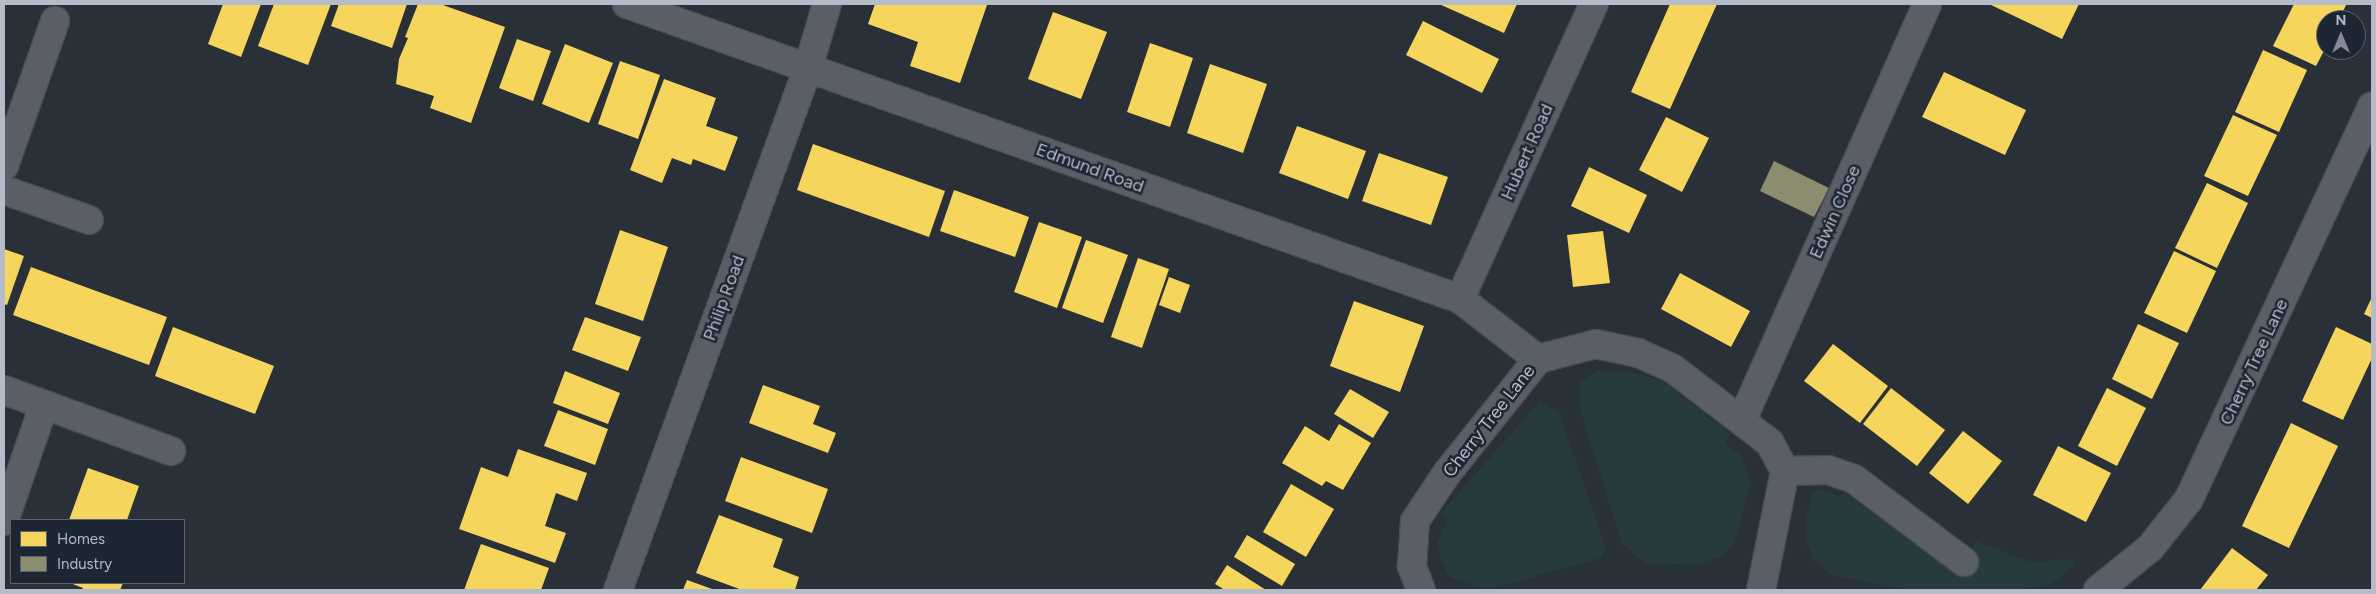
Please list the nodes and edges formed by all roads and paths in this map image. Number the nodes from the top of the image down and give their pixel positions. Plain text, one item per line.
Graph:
1 (627, 4) edge
2 (827, 4) edge
3 (1594, 4) edge
4 (1927, 4) edge
5 (55, 21) dead end
6 (808, 68) junction
7 (2372, 107) edge
8 (4, 166) edge
9 (4, 190) edge
10 (89, 220) dead end
11 (1460, 299) junction
12 (1538, 359) junction
13 (4, 390) edge
14 (44, 405) junction
15 (1742, 420) junction
16 (171, 451) dead end
17 (1785, 471) junction
18 (4, 522) edge
19 (1964, 562) dead end
20 (618, 590) edge
21 (1421, 590) edge
22 (1761, 590) edge
23 (2098, 590) edge

1 - 6 street, Edmund Road
2 - 6 street, Philip Road
3 - 11 street, Hubert Road
4 - 15 street, Edwin Close
5 - 8 street
6 - 11 street, Edmund Road
6 - 20 street, Philip Road
7 - 23 street, Cherry Tree Lane
9 - 10 street
11 - 12 street, Edmund Road
12 - 15 street, Cherry Tree Lane
12 - 21 street, Cherry Tree Lane
13 - 14 street
14 - 16 street
14 - 18 street
15 - 17 street, Cherry Tree Lane
17 - 19 street
17 - 22 street

